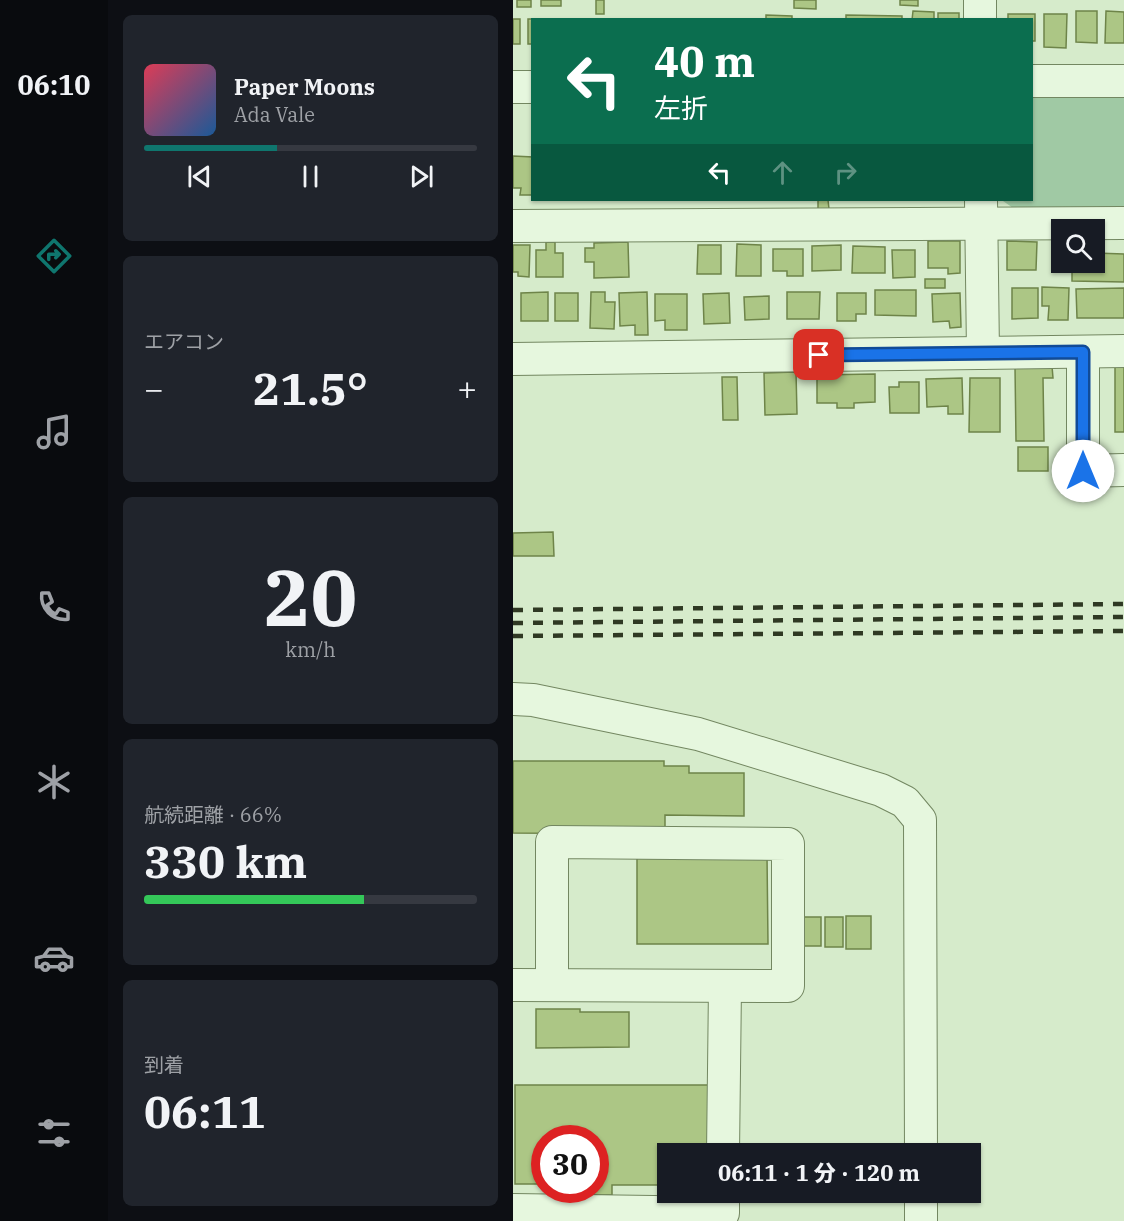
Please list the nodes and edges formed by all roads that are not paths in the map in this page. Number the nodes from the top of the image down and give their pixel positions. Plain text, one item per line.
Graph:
1 (980, 0) edge
2 (980, 18) edge
3 (1033, 81) edge
4 (1124, 81) edge
5 (513, 87) edge
6 (531, 87) edge
7 (981, 212) edge
8 (1124, 222) edge
9 (513, 226) edge
10 (1124, 351) edge
11 (1083, 352) junction
12 (983, 353) junction
13 (513, 359) edge
14 (1124, 470) edge
15 (513, 699) edge
16 (513, 985) edge
17 (552, 985) junction
18 (725, 986) junction
19 (723, 1143) edge
20 (921, 1143) edge
21 (723, 1203) edge
22 (921, 1203) edge
23 (513, 1210) edge
24 (921, 1221) edge

1 - 2 street
3 - 4 street
5 - 6 street
7 - 8 street
7 - 9 street
7 - 12 street
10 - 11 street
11 - 12 street
11 - 14 street
12 - 13 street
15 - 20 street
16 - 17 street
17 - 18 street
17 - 18 street
18 - 19 street
21 - 23 street
22 - 24 street

